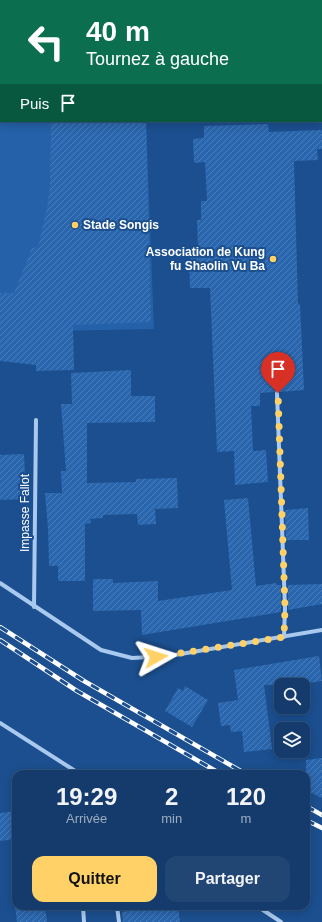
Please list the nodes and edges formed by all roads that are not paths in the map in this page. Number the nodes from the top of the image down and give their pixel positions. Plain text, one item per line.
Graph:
1 (278, 393) dead end
2 (36, 420) dead end
3 (0, 583) edge
4 (34, 607) junction
5 (322, 630) edge
6 (284, 637) junction
7 (0, 723) edge
8 (74, 770) edge
9 (83, 910) edge
10 (118, 910) edge
11 (263, 910) edge
12 (84, 922) edge
13 (119, 922) edge
14 (281, 922) edge

1 - 6 street
2 - 4 street, Impasse Fallot
3 - 4 street
4 - 6 street
5 - 6 street
7 - 8 street
9 - 12 street
10 - 13 street
11 - 14 street

